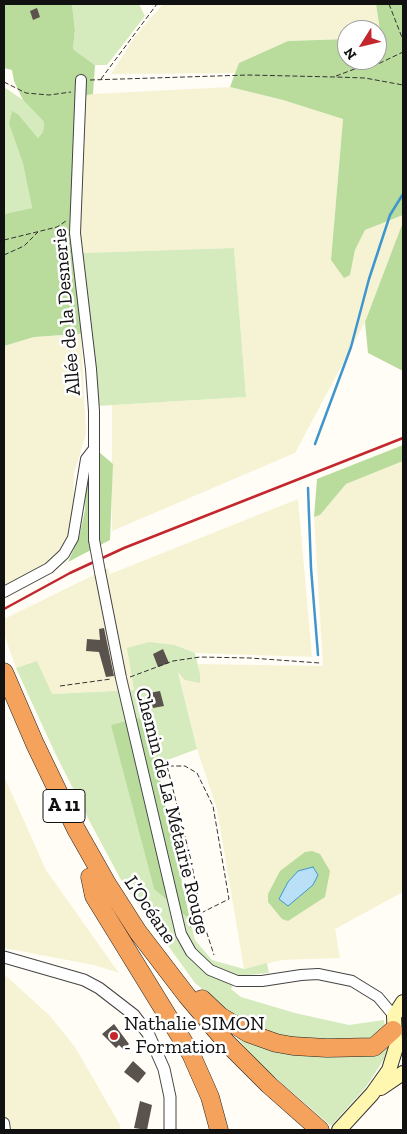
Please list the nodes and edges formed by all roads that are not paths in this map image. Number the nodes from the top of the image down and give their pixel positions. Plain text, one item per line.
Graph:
1 (81, 80) road end
2 (94, 450) junction
3 (94, 540) joint
4 (4, 592) edge
5 (4, 672) edge
6 (4, 698) edge
7 (90, 877) junction
8 (138, 932) junction
9 (4, 957) edge
10 (403, 1002) edge
11 (397, 1035) edge
12 (403, 1073) edge
13 (372, 1094) junction
14 (4, 1123) edge
15 (5, 1130) edge
16 (170, 1130) edge
17 (219, 1130) edge
18 (303, 1130) edge
19 (320, 1130) edge
20 (339, 1130) edge

1 - 2 street, Allée de la Desnerie
2 - 3 street, Allée de la Desnerie
2 - 4 street
3 - 11 street, Chemin de La Métairie Rouge, bridge
5 - 8 highway, L’Océane / A 11
6 - 7 highway, L’Océane / A 11
7 - 17 highway
7 - 18 highway, L’Océane / A 11
8 - 11 highway
8 - 19 highway, L’Océane / A 11
9 - 16 street
10 - 11 main road
11 - 13 main road
12 - 13 main road
13 - 20 main road
14 - 15 street

